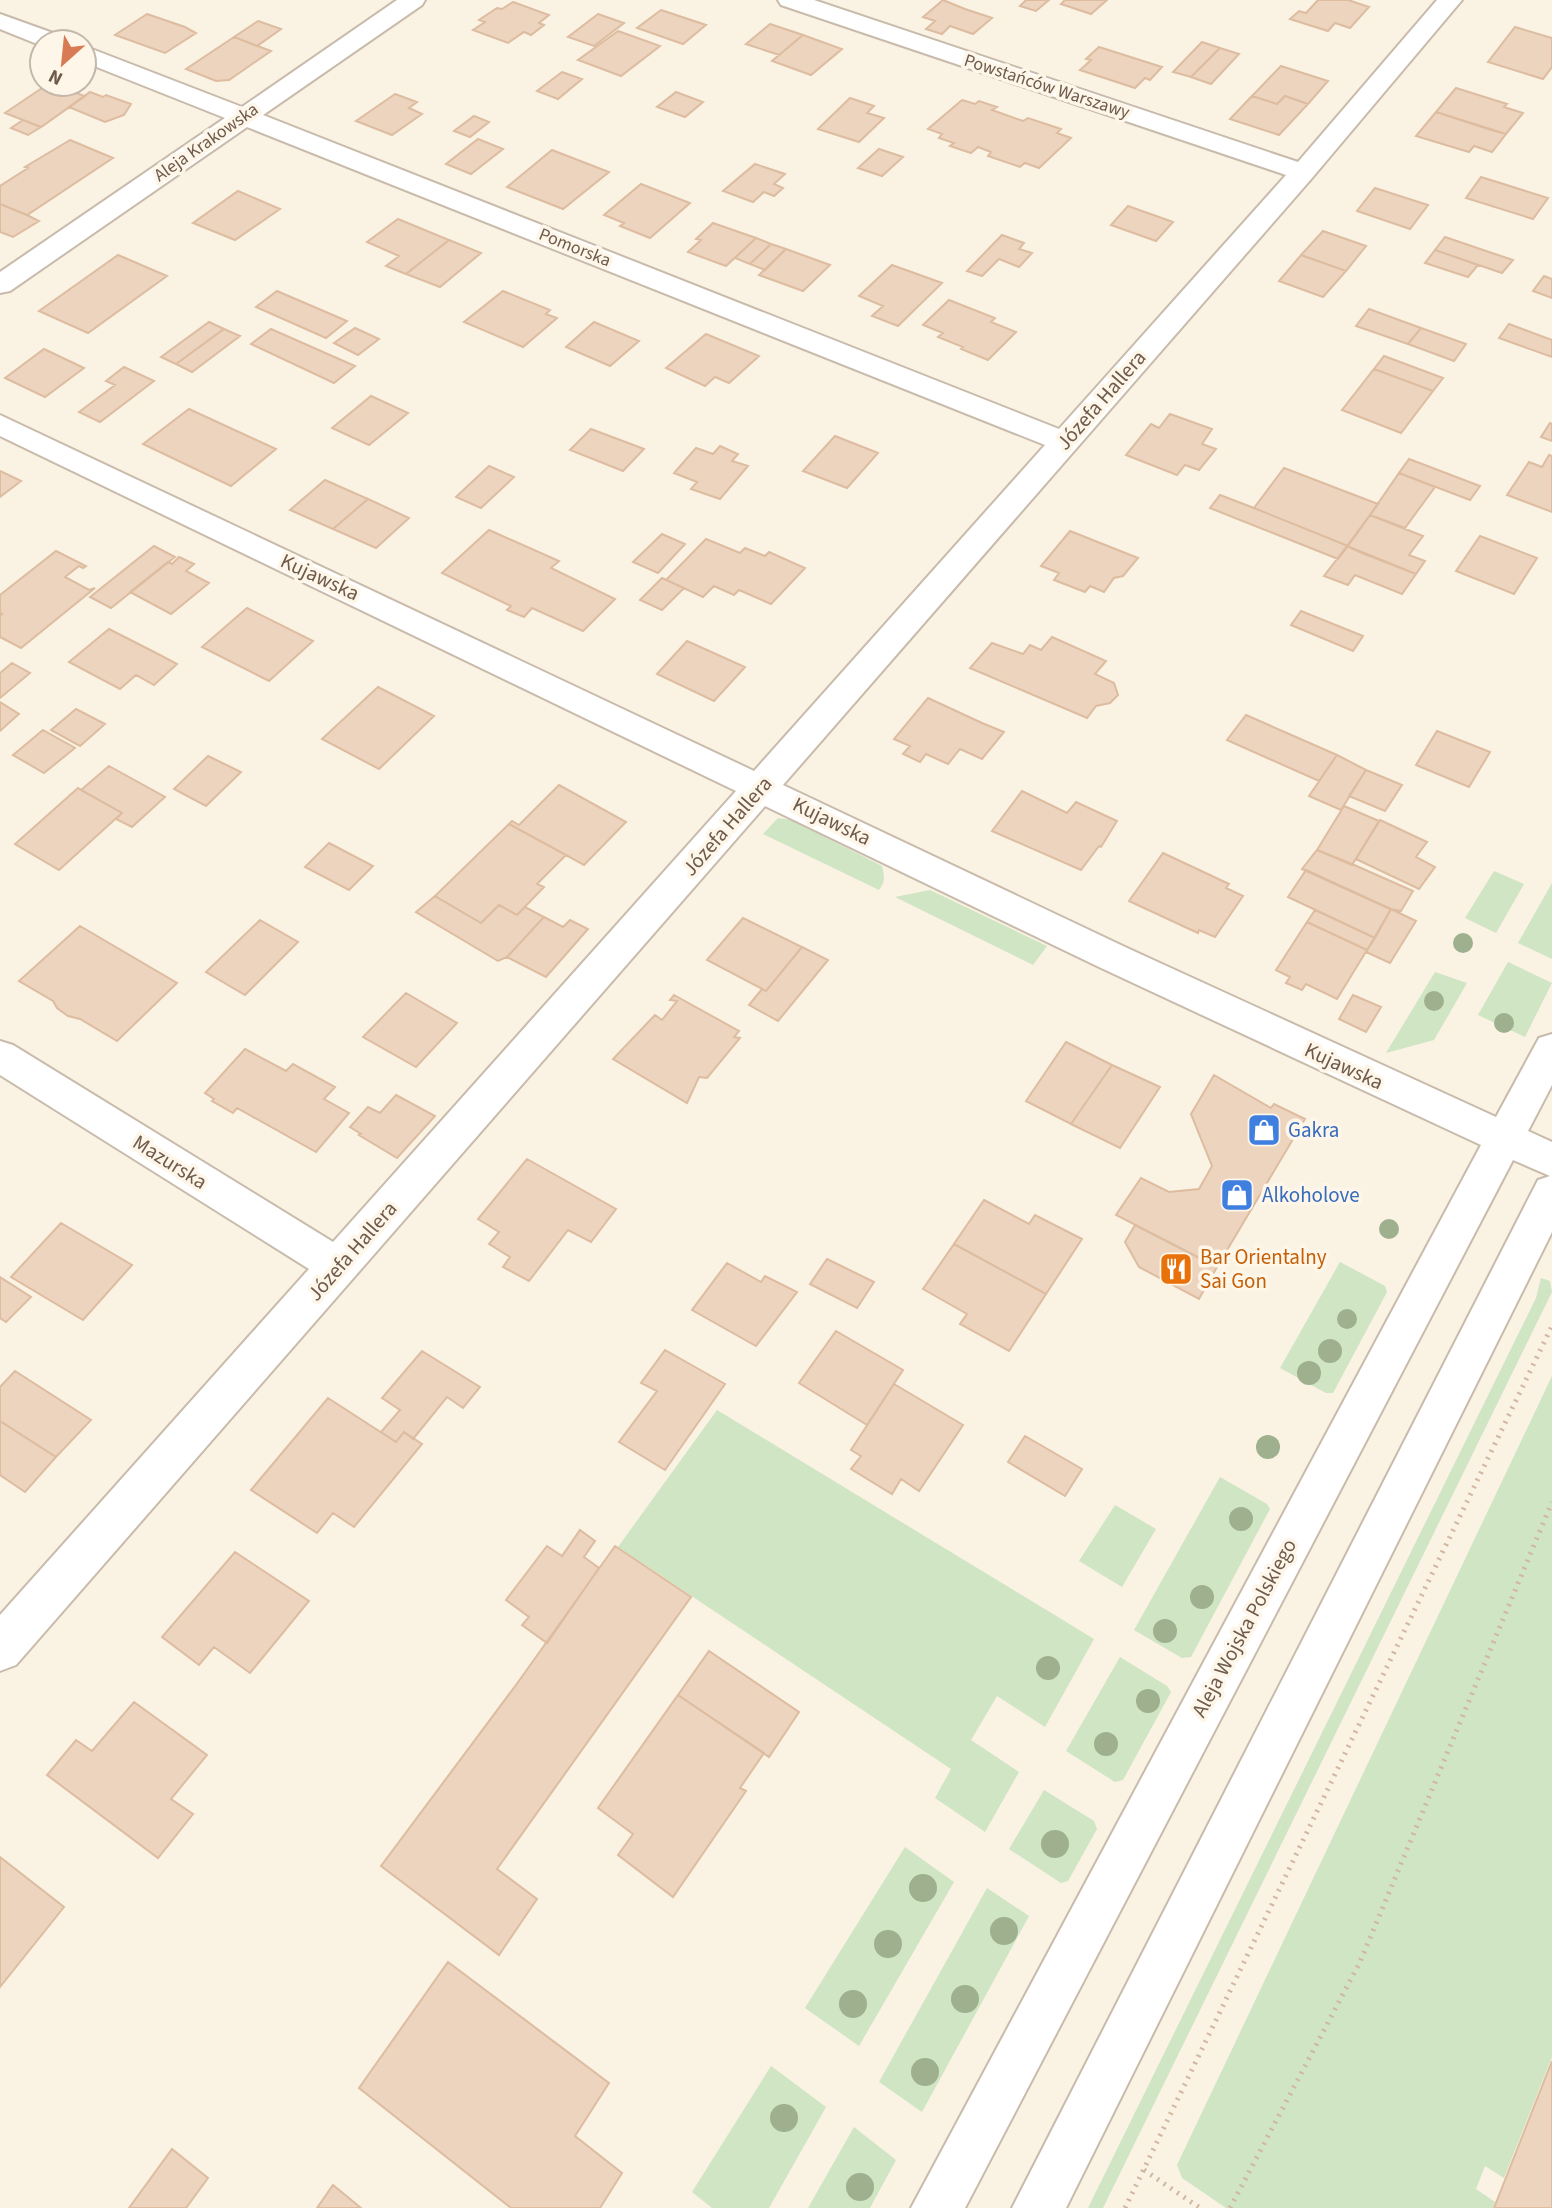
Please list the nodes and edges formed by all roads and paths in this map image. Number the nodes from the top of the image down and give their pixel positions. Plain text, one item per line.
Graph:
1 (413, 0) edge
2 (790, 0) edge
3 (1450, 0) edge
4 (0, 21) edge
5 (28, 32) edge
6 (98, 59) edge
7 (244, 116) junction
8 (1303, 172) junction
9 (0, 285) edge
10 (0, 424) edge
11 (1065, 442) junction
12 (762, 787) junction
13 (1552, 1049) edge
14 (0, 1056) edge
15 (1504, 1139) junction
16 (1552, 1160) edge
17 (1552, 1192) edge
18 (339, 1267) junction
19 (1552, 1326) edge
20 (1552, 1502) edge
21 (0, 1649) edge
22 (1143, 2170) junction
23 (937, 2208) edge
24 (1038, 2208) edge
25 (1125, 2208) edge
26 (1200, 2208) edge
27 (1230, 2208) edge

1 - 7 street, Aleja Krakowska
2 - 8 street, Powstańców Warszawy
3 - 8 street, Józefa Hallera
4 - 5 street
6 - 7 street, Pomorska
7 - 9 street, Aleja Krakowska
7 - 11 street, Pomorska
8 - 11 street, Józefa Hallera
10 - 12 street, Kujawska
11 - 12 street, Józefa Hallera
12 - 15 street, Kujawska
12 - 18 street, Józefa Hallera
13 - 15 street, Aleja Wojska Polskiego
14 - 18 street, Mazurska
15 - 16 street, Kujawska
15 - 23 street, Aleja Wojska Polskiego
17 - 24 street
18 - 21 street, Józefa Hallera
19 - 22 path
20 - 27 path
22 - 25 path
22 - 26 path

